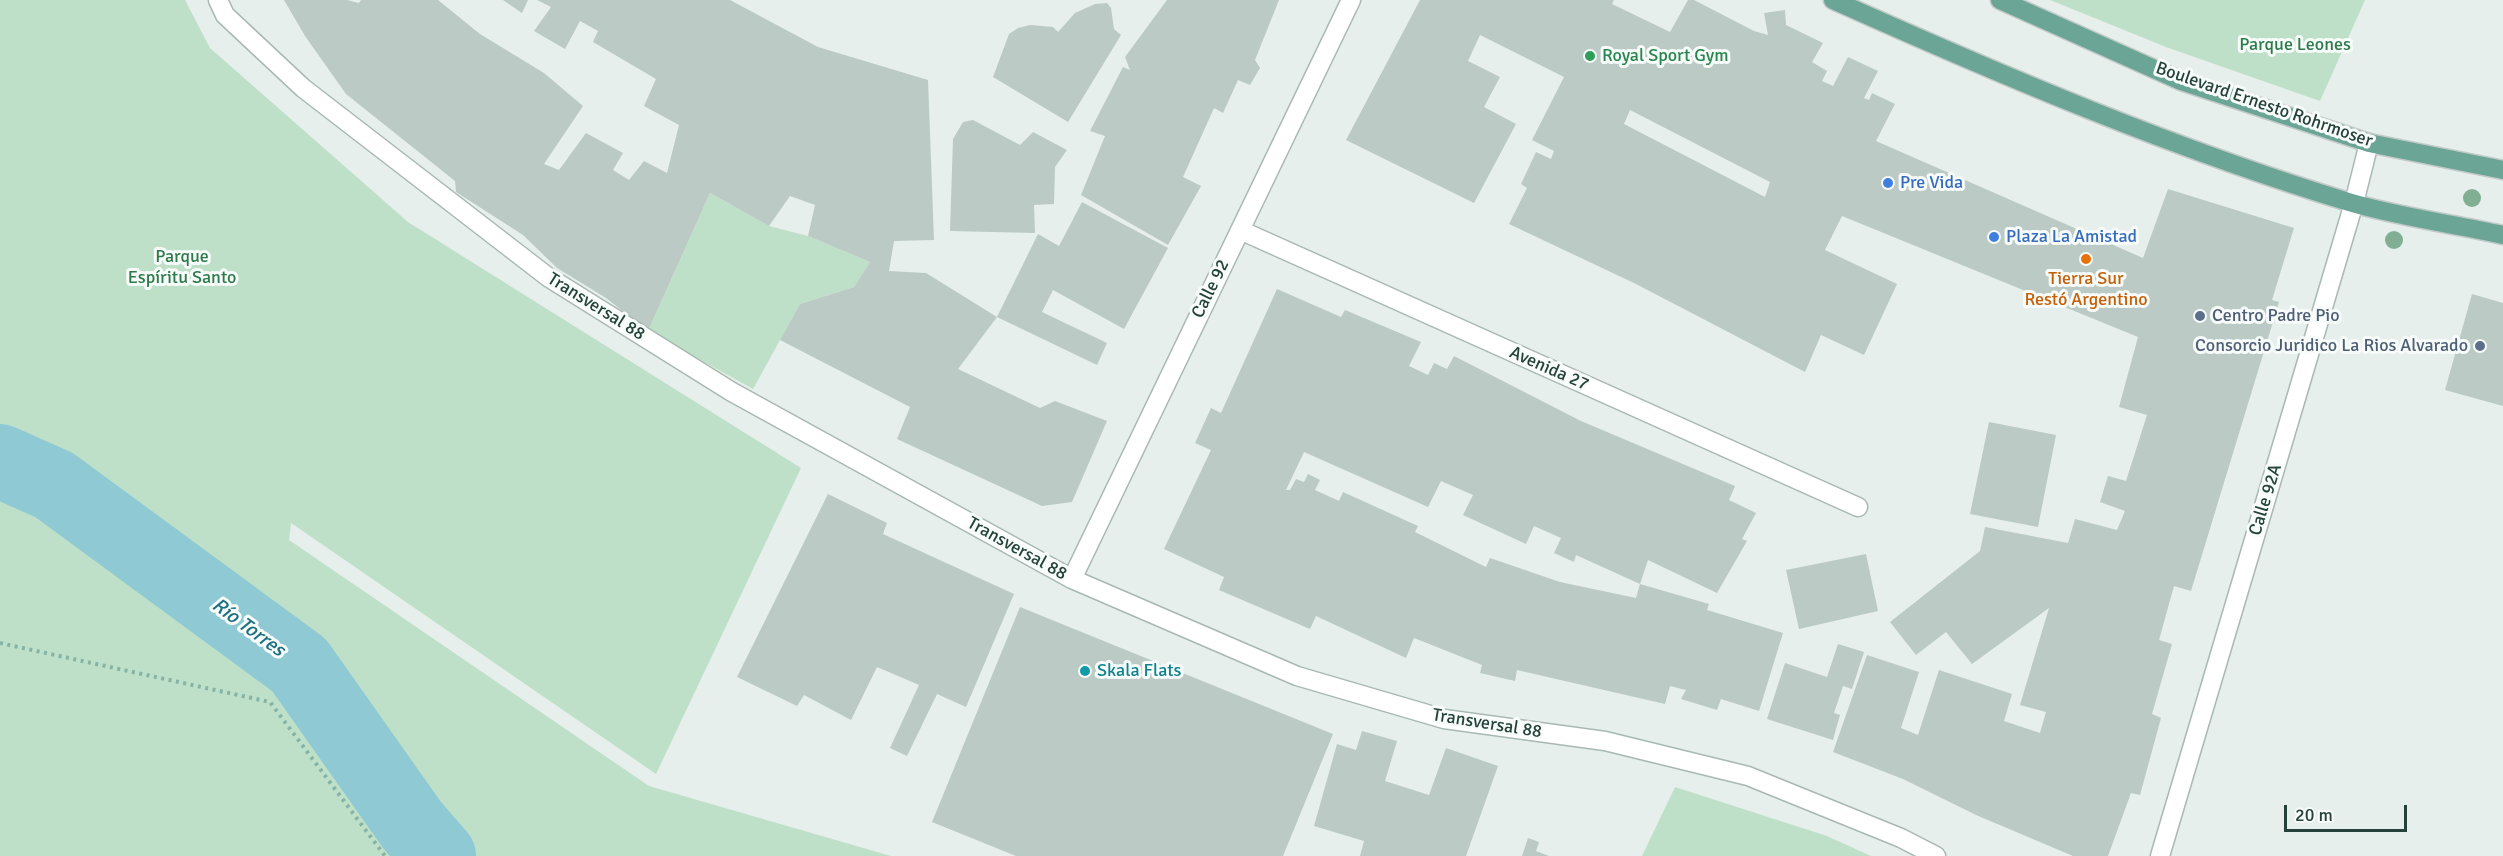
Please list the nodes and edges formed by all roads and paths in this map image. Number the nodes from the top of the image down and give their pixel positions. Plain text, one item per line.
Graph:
1 (219, 0) edge
2 (1351, 0) edge
3 (1833, 0) edge
4 (2000, 0) edge
5 (2369, 143) junction
6 (2503, 170) edge
7 (2354, 203) junction
8 (1240, 230) junction
9 (2503, 235) edge
10 (1858, 507) dead end
11 (1072, 579) junction
12 (0, 643) edge
13 (385, 856) edge
14 (1936, 856) edge
15 (2160, 856) edge

1 - 11 street, Transversal 88
2 - 8 street, Calle 92
3 - 7 main road
4 - 5 main road, Boulevard Ernesto Rohrmoser
5 - 6 main road, Boulevard Ernesto Rohrmoser
5 - 7 street, Calle 92A
7 - 9 main road
7 - 15 street, Calle 92A
8 - 10 street, Avenida 27
8 - 11 street, Calle 92
11 - 14 street, Transversal 88
12 - 13 path

